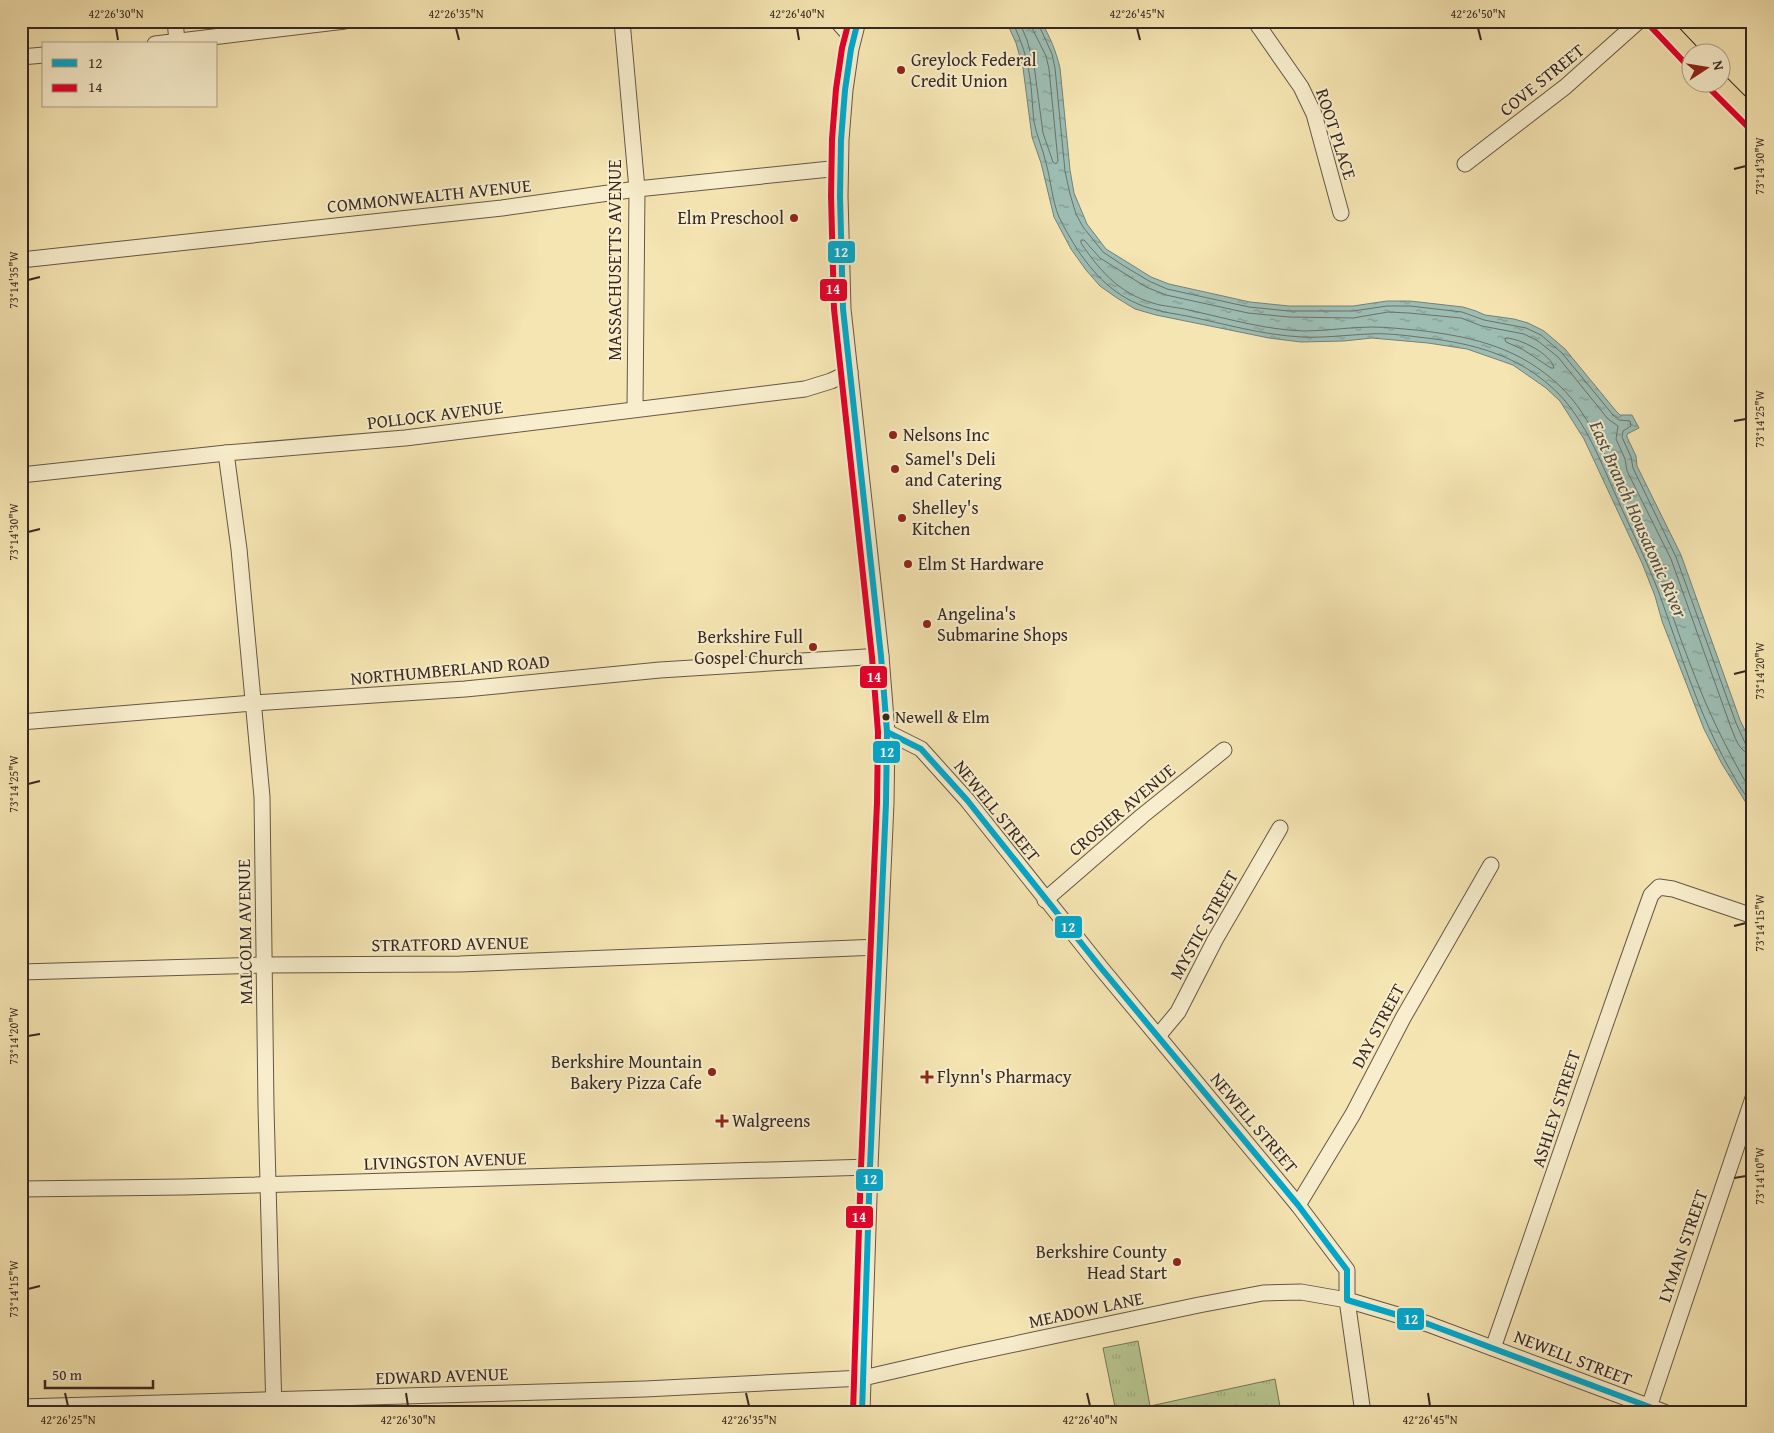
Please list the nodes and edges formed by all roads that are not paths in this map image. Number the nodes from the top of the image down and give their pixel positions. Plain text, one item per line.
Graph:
1 (175, 21) edge
2 (345, 21) edge
3 (622, 21) edge
4 (837, 21) edge
5 (858, 21) edge
6 (1255, 21) edge
7 (1639, 21) edge
8 (1657, 21) edge
9 (854, 39) junction
10 (177, 42) joint
11 (1682, 47) edge
12 (42, 55) edge
13 (21, 57) edge
14 (1725, 92) edge
15 (1753, 120) edge
16 (1465, 164) dead end
17 (840, 168) junction
18 (637, 189) junction
19 (1341, 212) dead end
20 (21, 260) edge
21 (850, 372) junction
22 (634, 409) junction
23 (226, 453) junction
24 (21, 475) edge
25 (881, 656) junction
26 (253, 703) junction
27 (21, 722) edge
28 (887, 732) junction
29 (1224, 750) dead end
30 (1280, 828) dead end
31 (1491, 865) dead end
32 (1045, 900) junction
33 (1753, 916) edge
34 (879, 947) junction
35 (263, 965) junction
36 (21, 972) edge
37 (1158, 1036) junction
38 (1753, 1098) edge
39 (870, 1167) junction
40 (268, 1184) junction
41 (21, 1189) edge
42 (1298, 1205) junction
43 (1347, 1300) junction
44 (1493, 1348) junction
45 (864, 1378) junction
46 (274, 1406) edge
47 (1362, 1406) dead end
48 (21, 1407) edge
49 (1649, 1407) junction
50 (862, 1412) edge
51 (1664, 1412) edge

1 - 10 street
2 - 10 street
3 - 18 street, MASSACHUSETTS AVENUE
4 - 9 street
5 - 9 street
6 - 19 street, ROOT PLACE
7 - 16 street, COVE STREET
8 - 11 highway
9 - 17 street
12 - 13 street
14 - 15 highway
17 - 18 street, COMMONWEALTH AVENUE
17 - 21 street
18 - 20 street, COMMONWEALTH AVENUE
18 - 22 street, MASSACHUSETTS AVENUE
21 - 22 street, POLLOCK AVENUE
21 - 25 street
22 - 23 street, POLLOCK AVENUE
23 - 24 street, POLLOCK AVENUE
23 - 26 street, MALCOLM AVENUE
25 - 26 street, NORTHUMBERLAND ROAD
25 - 28 street
26 - 27 street, NORTHUMBERLAND ROAD
26 - 35 street, MALCOLM AVENUE
28 - 32 street, NEWELL STREET
28 - 34 street
29 - 32 street, CROSIER AVENUE
30 - 37 street, MYSTIC STREET
31 - 42 street, DAY STREET
32 - 37 street, NEWELL STREET
33 - 44 street, ASHLEY STREET
34 - 35 street, STRATFORD AVENUE
34 - 39 street
35 - 36 street, STRATFORD AVENUE
35 - 40 street, MALCOLM AVENUE
37 - 42 street, NEWELL STREET
38 - 49 street, LYMAN STREET
39 - 40 street, LIVINGSTON AVENUE
39 - 45 street
40 - 41 street, LIVINGSTON AVENUE
40 - 46 street, MALCOLM AVENUE
42 - 43 street, NEWELL STREET
43 - 44 street, NEWELL STREET
43 - 45 street, MEADOW LANE
43 - 47 street
44 - 49 street, NEWELL STREET
45 - 46 street, EDWARD AVENUE
45 - 50 street
46 - 48 street, EDWARD AVENUE
49 - 51 street, NEWELL STREET

